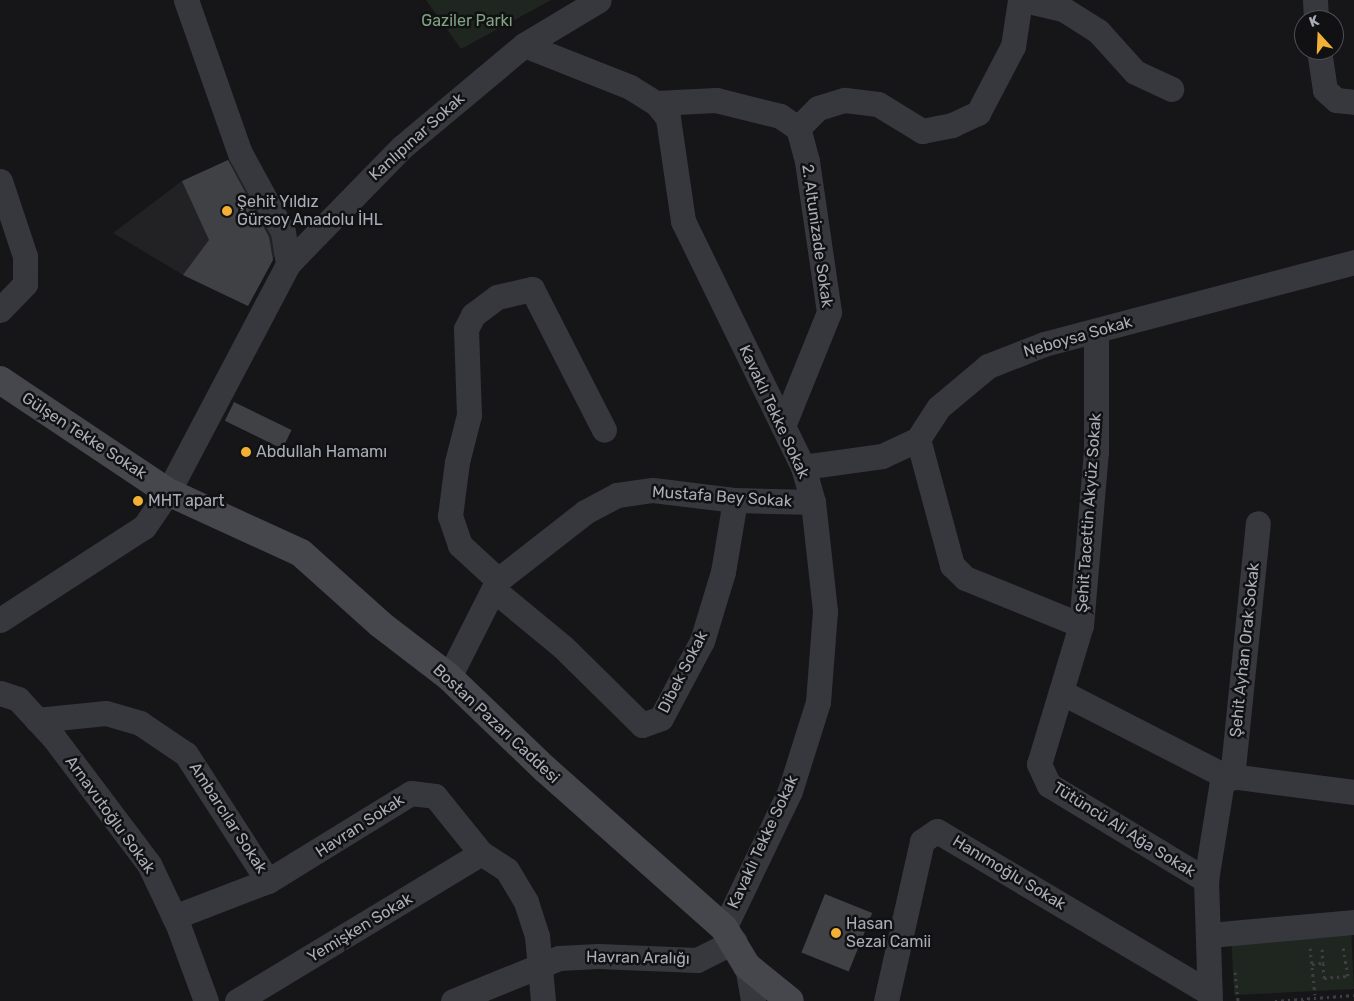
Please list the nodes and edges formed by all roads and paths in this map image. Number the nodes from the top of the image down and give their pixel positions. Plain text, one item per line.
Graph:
1 (186, 0) edge
2 (599, 0) edge
3 (1020, 0) edge
4 (1024, 0) edge
5 (524, 45) junction
6 (1321, 60) edge
7 (1171, 89) dead end
8 (1354, 102) edge
9 (656, 103) junction
10 (798, 128) junction
11 (0, 181) edge
12 (1354, 262) edge
13 (288, 264) junction
14 (0, 310) edge
15 (1096, 332) junction
16 (0, 380) edge
17 (783, 426) junction
18 (604, 430) dead end
19 (918, 439) junction
20 (803, 466) junction
21 (168, 492) junction
22 (735, 500) junction
23 (813, 502) junction
24 (1258, 523) dead end
25 (496, 585) junction
26 (0, 620) edge
27 (1081, 625) junction
28 (449, 677) junction
29 (1061, 692) junction
30 (0, 693) edge
31 (38, 720) junction
32 (1227, 776) junction
33 (1354, 792) edge
34 (481, 853) junction
35 (1206, 880) junction
36 (268, 881) junction
37 (174, 917) junction
38 (1354, 922) edge
39 (729, 935) junction
40 (1210, 935) junction
41 (1310, 944) dead end
42 (1337, 947) dead end
43 (1329, 948) dead end
44 (1323, 963) junction
45 (1312, 964) junction
46 (539, 965) junction
47 (747, 966) junction
48 (1234, 966) dead end
49 (1316, 995) junction
50 (1354, 995) edge
51 (1210, 997) edge
52 (206, 1001) edge
53 (237, 1001) edge
54 (453, 1001) edge
55 (544, 1001) edge
56 (753, 1001) edge
57 (790, 1001) edge
58 (886, 1001) edge
59 (1238, 1001) edge
60 (1275, 1001) edge

1 - 13 street
2 - 5 street, Kanlıpınar Sokak
3 - 10 street
4 - 7 street
5 - 9 street
5 - 13 street, Kanlıpınar Sokak
6 - 8 street
9 - 10 street
9 - 17 street, Kavaklı Tekke Sokak
10 - 17 street, 2. Altunizade Sokak
11 - 14 street
12 - 15 street, Neboysa Sokak
13 - 21 street, Kanlıpınar Sokak
15 - 19 street, Neboysa Sokak
15 - 27 street, Şehit Tacettin Akyüz Sokak
16 - 21 street, Gülşen Tekke Sokak
17 - 20 street, Kavaklı Tekke Sokak
18 - 25 street
19 - 20 street
19 - 27 street
20 - 23 street, Kavaklı Tekke Sokak
21 - 26 street, Kanlıpınar Sokak
21 - 28 street, Bostan Pazarı Caddesi
22 - 23 street, Mustafa Bey Sokak
22 - 25 street, Mustafa Bey Sokak
22 - 25 street, Dibek Sokak
23 - 39 street, Kavaklı Tekke Sokak
24 - 32 street, Şehit Ayhan Orak Sokak
25 - 28 street, Mustafa Bey Sokak
27 - 29 street, Şehit Tacettin Akyüz Sokak
28 - 39 street, Bostan Pazarı Caddesi
29 - 32 street
29 - 35 street, Tütüncü Ali Ağa Sokak
30 - 31 street
31 - 36 street, Ambarcılar Sokak
31 - 37 street, Arnavutoğlu Sokak
32 - 33 street
32 - 35 street, Şehit Ayhan Orak Sokak
34 - 36 street, Havran Sokak
34 - 46 street, Havran Sokak
34 - 53 street, Yemişken Sokak
35 - 40 street, Şehit Ayhan Orak Sokak
36 - 37 street, Havran Sokak
37 - 52 street, Arnavutoğlu Sokak
38 - 40 street
39 - 46 street, Havran Aralığı
39 - 47 street, Bostan Pazarı Caddesi
40 - 51 street, Şehit Ayhan Orak Sokak
41 - 45 path
42 - 44 path
43 - 44 path
44 - 45 path
45 - 49 path
46 - 54 street, Havran Aralığı
46 - 55 street, Havran Sokak
47 - 56 street
47 - 57 street, Bostan Pazarı Caddesi
48 - 59 path
49 - 50 path
49 - 60 path
51 - 58 street, Hanımoğlu Sokak

